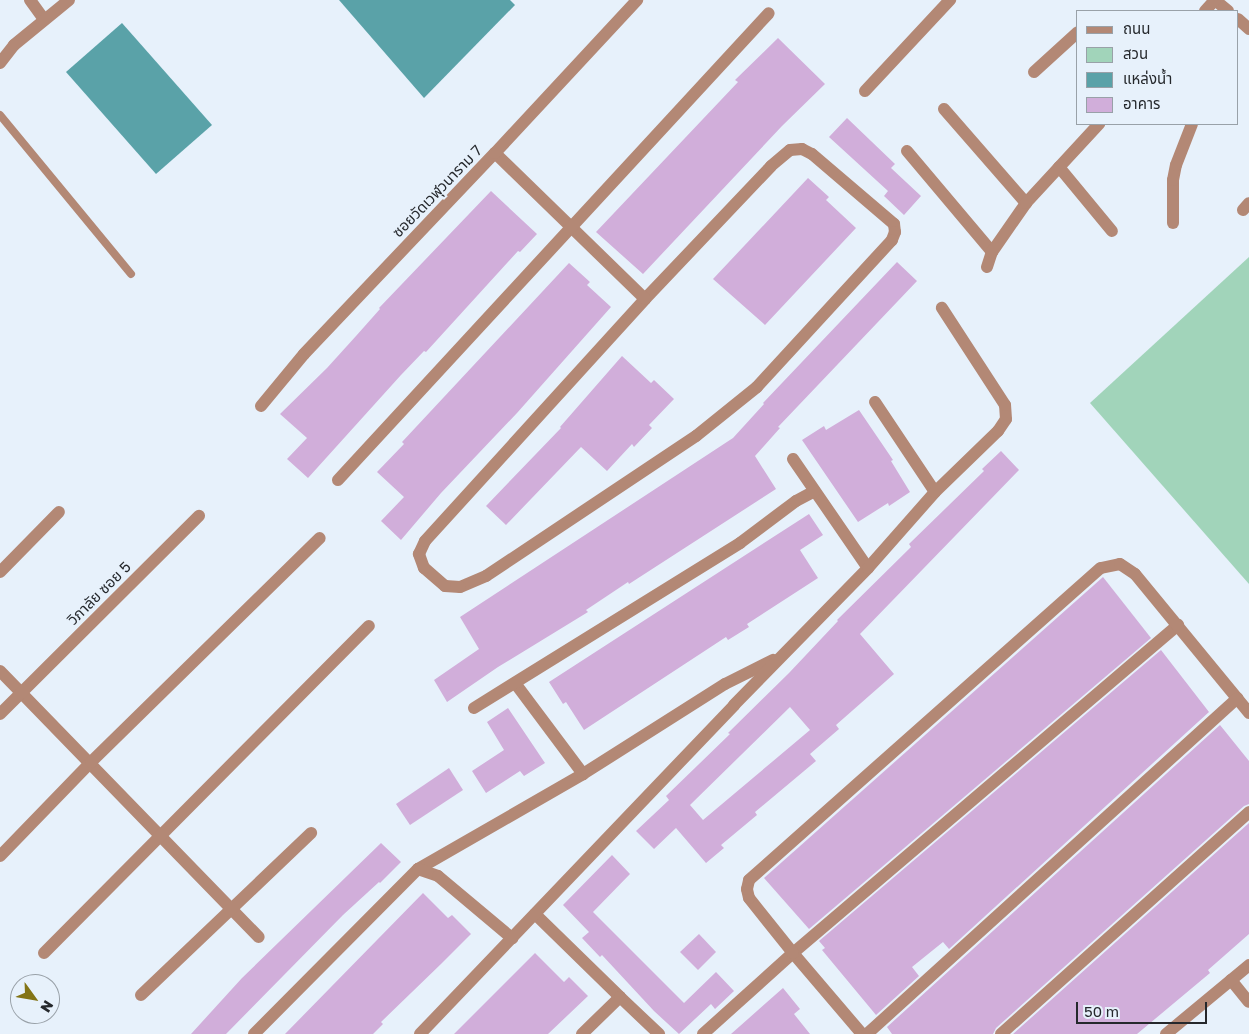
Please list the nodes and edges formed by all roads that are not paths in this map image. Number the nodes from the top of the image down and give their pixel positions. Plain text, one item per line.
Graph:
1 (30, 0) edge
2 (69, 0) edge
3 (637, 0) edge
4 (950, 0) edge
5 (1215, 0) edge
6 (1206, 10) edge
7 (1227, 10) edge
8 (768, 13) dead end
9 (44, 19) junction
10 (1239, 20) edge
11 (1249, 29) edge
12 (1076, 34) edge
13 (0, 63) edge
14 (1034, 72) dead end
15 (865, 91) dead end
16 (944, 109) dead end
17 (0, 115) edge
18 (1098, 125) edge
19 (1192, 125) edge
20 (907, 151) dead end
21 (495, 153) junction
22 (1059, 167) junction
23 (1026, 203) junction
24 (1173, 223) dead end
25 (570, 226) junction
26 (1112, 231) dead end
27 (992, 252) junction
28 (987, 267) dead end
29 (131, 274) dead end
30 (645, 299) junction
31 (942, 308) dead end
32 (876, 402) dead end
33 (261, 406) dead end
34 (793, 458) dead end
35 (338, 480) dead end
36 (815, 491) junction
37 (935, 492) junction
38 (59, 512) dead end
39 (198, 516) dead end
40 (320, 538) dead end
41 (868, 568) junction
42 (0, 572) edge
43 (1178, 625) junction
44 (368, 626) dead end
45 (782, 656) junction
46 (0, 671) edge
47 (515, 682) junction
48 (22, 693) junction
49 (1237, 698) junction
50 (474, 708) dead end
51 (1249, 712) edge
52 (0, 714) edge
53 (91, 762) junction
54 (583, 774) junction
55 (1249, 812) edge
56 (311, 833) dead end
57 (161, 834) junction
58 (0, 856) edge
59 (418, 869) junction
60 (231, 907) junction
61 (535, 914) junction
62 (259, 937) dead end
63 (512, 938) junction
64 (44, 952) dead end
65 (792, 953) junction
66 (1249, 965) edge
67 (1231, 980) junction
68 (141, 995) dead end
69 (620, 997) junction
70 (1249, 1002) edge
71 (254, 1034) edge
72 (420, 1034) edge
73 (582, 1034) edge
74 (659, 1034) edge
75 (703, 1034) edge
76 (862, 1034) edge
77 (867, 1034) edge
78 (1000, 1034) edge
79 (1166, 1034) edge

1 - 9 street
2 - 9 street
3 - 21 street, ซอยวัดเวฬุวนาราม 7
4 - 15 street
5 - 6 street
5 - 7 street
8 - 25 street
9 - 13 street
10 - 11 street
12 - 14 street
16 - 23 street
17 - 29 lane
18 - 22 street
19 - 24 street
20 - 27 street
21 - 25 street
21 - 33 street, ซอยวัดเวฬุวนาราม 7
22 - 23 street
22 - 26 street
23 - 27 street
25 - 30 street
25 - 35 street
27 - 28 street
30 - 30 street
31 - 37 street
32 - 37 street
34 - 36 street
36 - 41 street
36 - 47 street
37 - 41 street
38 - 42 street
39 - 48 street, วิภาลัย ซอย 5
40 - 53 street
41 - 45 street
43 - 49 street
43 - 65 street
43 - 65 street
44 - 57 street
45 - 54 street
45 - 61 street
46 - 48 street
47 - 50 street
47 - 54 street
48 - 52 street, วิภาลัย ซอย 5
48 - 53 street
49 - 51 street
49 - 77 street
53 - 57 street
53 - 58 street
54 - 59 street
55 - 78 street
56 - 60 street
57 - 60 street
57 - 64 street
59 - 63 street
59 - 71 street
60 - 62 street
60 - 68 street
61 - 63 street
61 - 69 street
63 - 72 street
65 - 75 street
65 - 76 street
66 - 67 street
67 - 70 street
67 - 79 street
69 - 73 street
69 - 74 street

